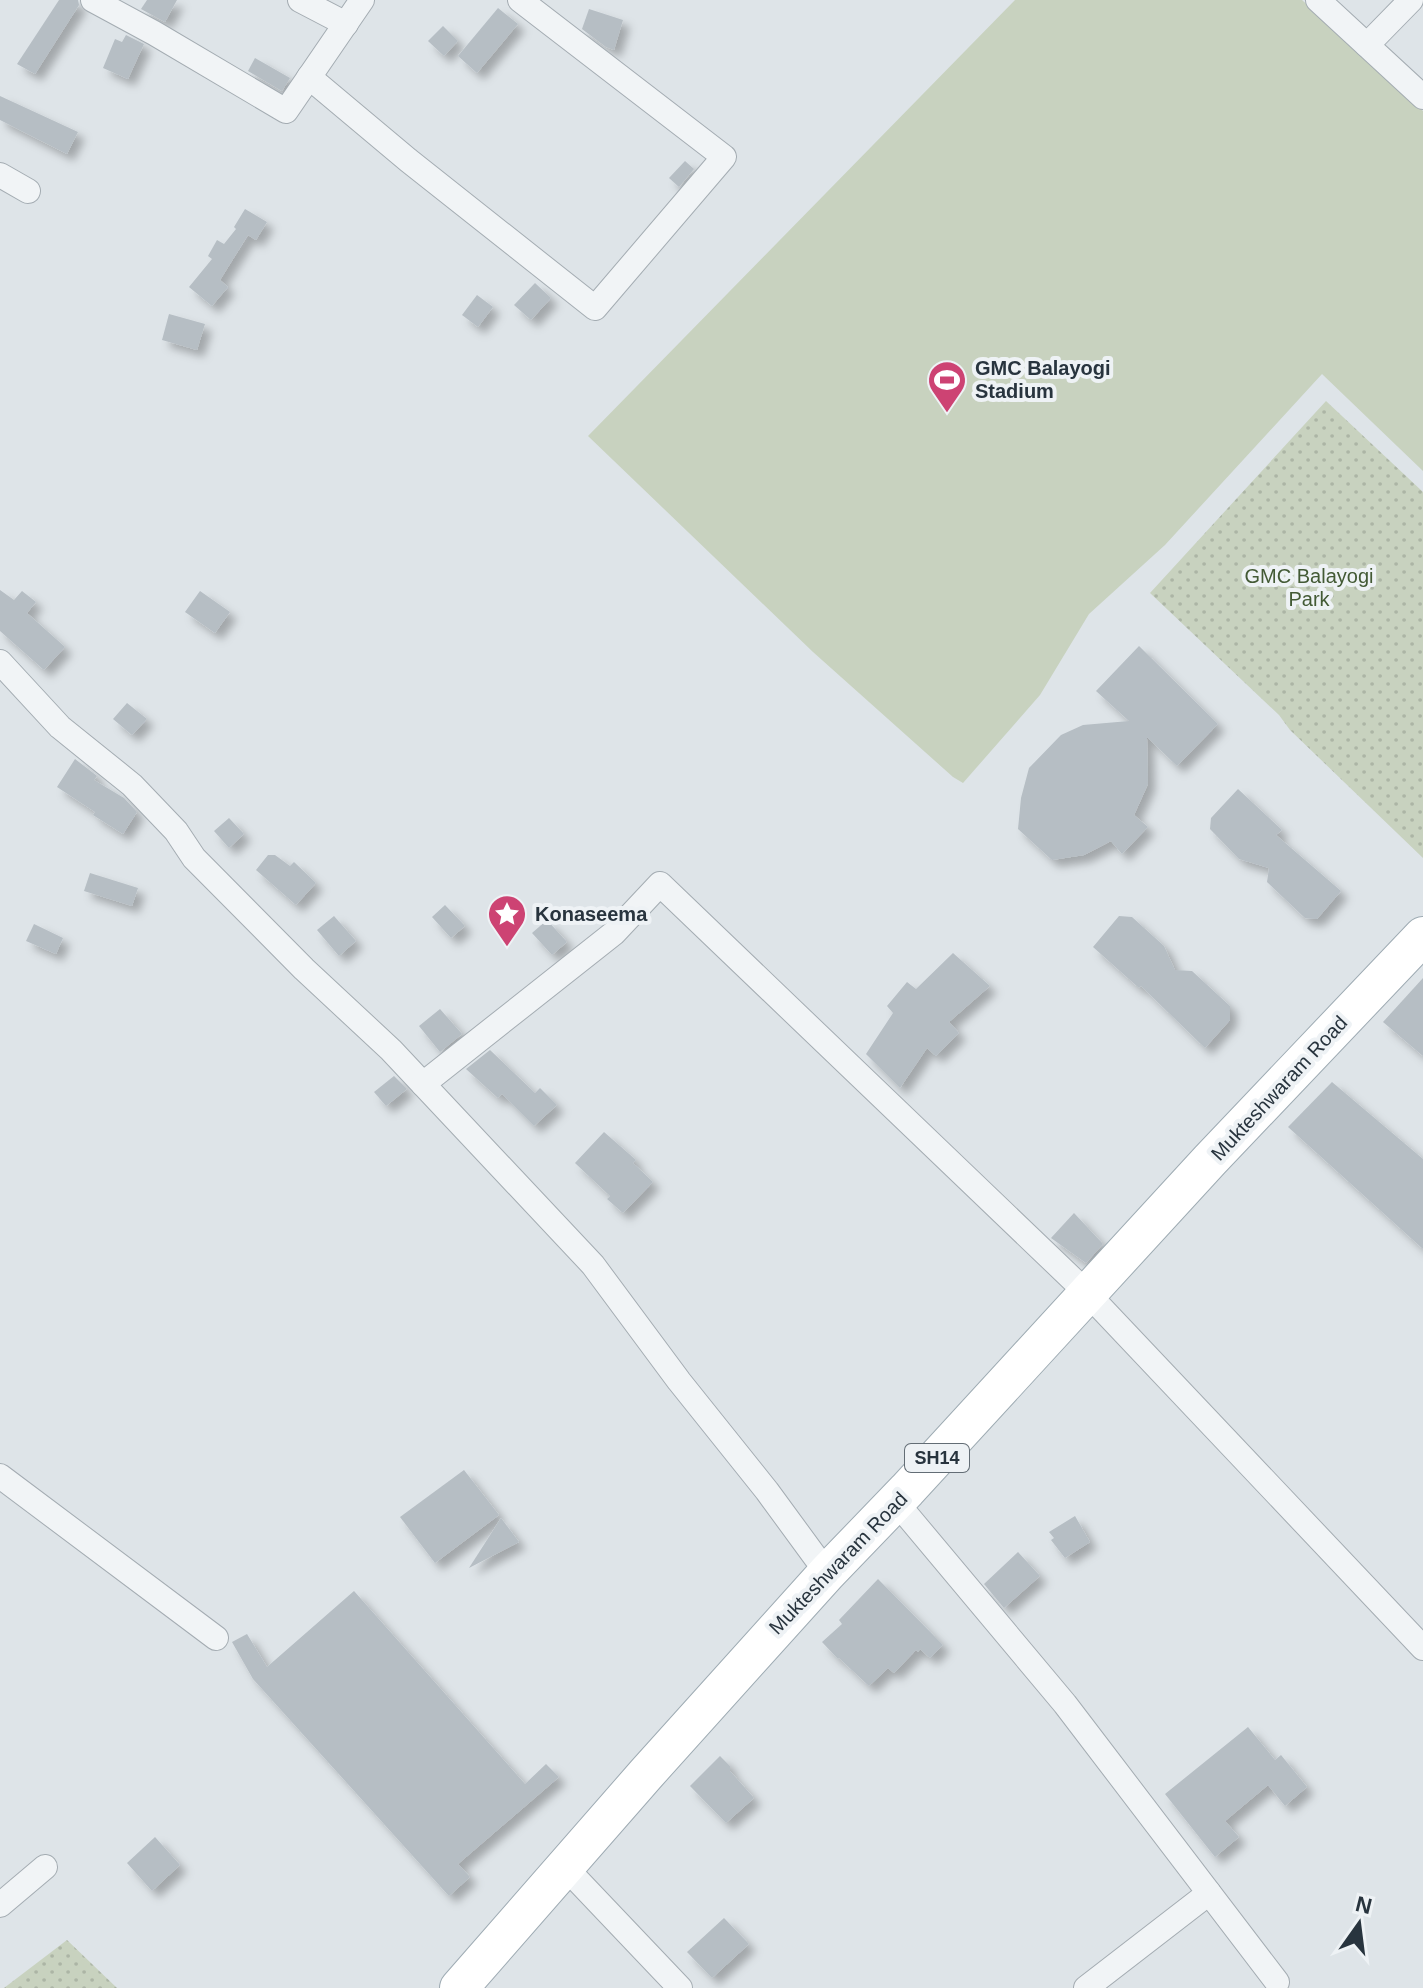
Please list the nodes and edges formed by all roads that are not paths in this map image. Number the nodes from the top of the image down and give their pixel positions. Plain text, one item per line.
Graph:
1 (93, 0) edge
2 (300, 0) edge
3 (362, 0) edge
4 (520, 0) edge
5 (1318, 0) edge
6 (1411, 0) edge
7 (346, 24) junction
8 (1367, 45) junction
9 (309, 77) junction
10 (1423, 97) edge
11 (0, 175) edge
12 (28, 191) dead end
13 (0, 662) edge
14 (1420, 945) edge
15 (423, 1084) junction
16 (1088, 1294) junction
17 (0, 1476) edge
18 (896, 1502) junction
19 (827, 1573) junction
20 (216, 1638) dead end
21 (1423, 1648) edge
22 (45, 1867) dead end
23 (565, 1867) junction
24 (1209, 1893) junction
25 (0, 1905) edge
26 (1277, 1982) dead end
27 (459, 1988) edge
28 (680, 1988) edge
29 (1086, 1988) edge

1 - 9 street
2 - 7 street
3 - 7 street
4 - 9 street
5 - 8 street
6 - 8 street
7 - 9 street
8 - 10 street
11 - 12 street
13 - 15 street
14 - 16 main road, Mukteshwaram Road / SH14
15 - 16 street
15 - 19 street
16 - 18 main road, Mukteshwaram Road / SH14
16 - 21 street
17 - 20 street
18 - 19 main road, Mukteshwaram Road / SH14
18 - 24 street
19 - 23 main road, Mukteshwaram Road / SH14
22 - 25 street
23 - 27 main road, Mukteshwaram Road / SH14
23 - 28 street
24 - 26 street
24 - 29 street

